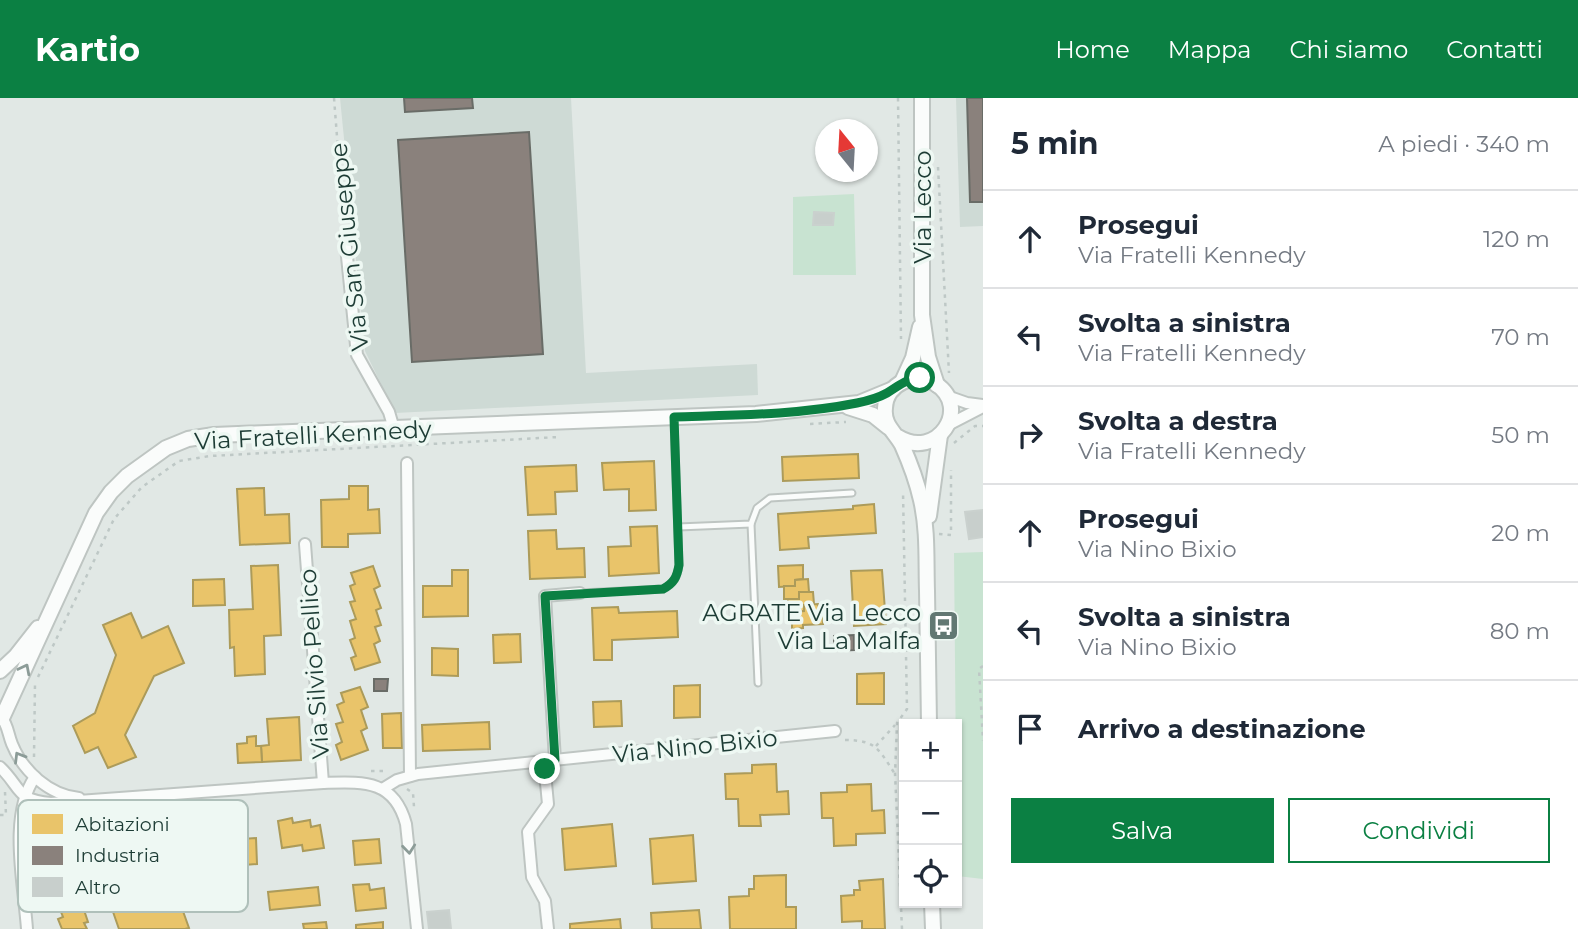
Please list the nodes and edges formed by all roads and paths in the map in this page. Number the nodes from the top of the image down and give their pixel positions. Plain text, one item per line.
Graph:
1 (334, 98) edge
2 (898, 98) edge
3 (922, 98) edge
4 (937, 155) dead end
5 (345, 237) joint
6 (922, 315) junction
7 (901, 342) dead end
8 (898, 385) junction
9 (944, 386) junction
10 (843, 405) junction
11 (983, 406) edge
12 (674, 417) junction
13 (808, 424) dead end
14 (983, 426) edge
15 (394, 429) junction
16 (943, 431) junction
17 (894, 433) junction
18 (568, 437) dead end
19 (951, 446) dead end
20 (407, 463) dead end
21 (951, 468) dead end
22 (903, 480) dead end
23 (852, 493) dead end
24 (751, 524) junction
25 (678, 527) junction
26 (926, 534) junction
27 (305, 544) dead end
28 (580, 593) joint
29 (46, 619) junction
30 (983, 666) edge
31 (0, 671) edge
32 (758, 684) dead end
33 (1, 719) edge
34 (929, 719) edge
35 (897, 723) junction
36 (835, 731) joint
37 (983, 741) edge
38 (876, 746) junction
39 (550, 761) junction
40 (0, 766) edge
41 (26, 767) junction
42 (895, 774) junction
43 (410, 776) junction
44 (35, 777) junction
45 (10, 779) junction
46 (323, 783) junction
47 (384, 788) junction
48 (394, 797) junction
49 (25, 798) junction
50 (96, 799) junction
51 (35, 800) edge
52 (85, 800) edge
53 (0, 815) edge
54 (932, 908) edge
55 (417, 929) edge
56 (548, 929) edge
57 (901, 929) edge
58 (933, 929) edge

1 - 5 path, Via San Giuseppe
2 - 7 path
3 - 6 street, Via Lecco
4 - 9 path
5 - 15 street, Via San Giuseppe
6 - 8 street, Via Lecco
6 - 9 street, Via Lecco
8 - 9 street
8 - 10 street, Via Fratelli Kennedy
8 - 17 street, Via Lecco
9 - 11 street
9 - 16 street, Via Lecco
10 - 12 street, Via Fratelli Kennedy
10 - 13 path
10 - 17 street, Via Fratelli Kennedy
11 - 16 street
12 - 15 street, Via Fratelli Kennedy
12 - 25 lane
14 - 19 path
15 - 29 street, Via Fratelli Kennedy
16 - 17 street
16 - 26 street, Via Lecco
17 - 26 street, Via Lecco
18 - 41 path
20 - 43 street
21 - 26 path
22 - 35 path
23 - 24 lane
24 - 25 lane
24 - 32 lane
25 - 28 lane
26 - 34 street, Via Lecco
27 - 46 street, Via Silvio Pellico
28 - 39 street
29 - 31 street, Via Fratelli Kennedy
33 -> 29 street, Via Fratelli Kennedy
30 - 37 path
41 -> 33 street, Via Silvio Pellico
35 - 38 path
35 - 42 path
36 - 38 path
36 - 39 street, Via Nino Bixio
38 - 42 path
39 - 43 street, Via Nino Bixio
39 - 56 street
40 - 45 street
41 - 44 street, Via Silvio Pellico
42 - 57 path
43 - 47 street, Via Nino Bixio
43 - 48 street
44 - 49 street
44 - 50 street, Via Silvio Pellico
45 - 49 street
45 - 53 path
46 - 47 street, Via Silvio Pellico
46 - 50 street, Via Silvio Pellico
47 - 48 street
48 -> 55 street
49 - 51 street, Via Silvio Pellico
50 - 52 street, Via Silvio Pellico
54 - 58 street

